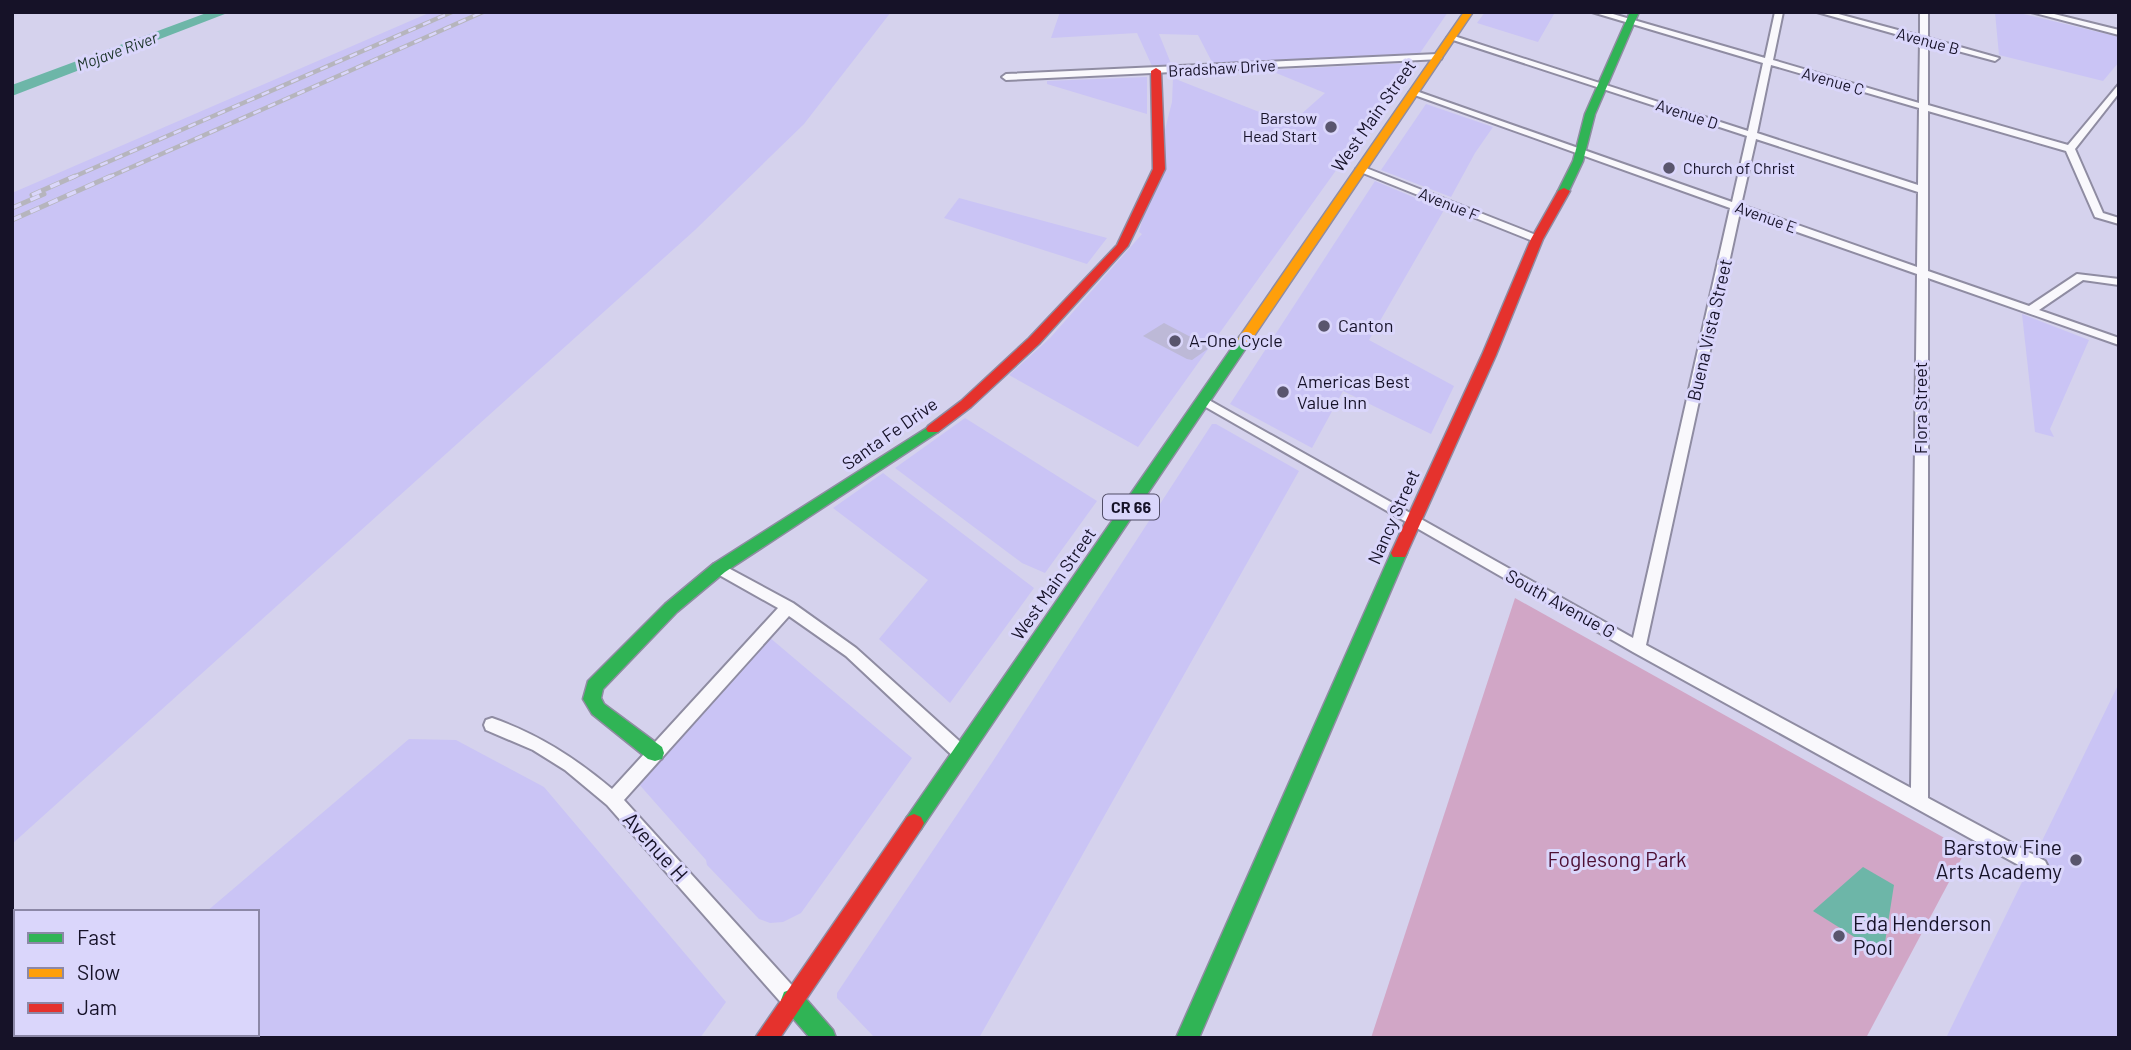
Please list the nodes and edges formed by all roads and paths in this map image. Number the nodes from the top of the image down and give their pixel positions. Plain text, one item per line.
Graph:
1 (1469, 12) edge
2 (1595, 12) edge
3 (1779, 12) edge
4 (1821, 12) edge
5 (1924, 12) edge
6 (2035, 12) edge
7 (1633, 17) edge
8 (2119, 33) edge
9 (1451, 38) junction
10 (1923, 39) junction
11 (1438, 57) junction
12 (1996, 58) dead end
13 (1768, 62) junction
14 (1156, 71) junction
15 (1006, 77) dead end
16 (1602, 87) junction
17 (2119, 87) edge
18 (1413, 93) junction
19 (1924, 107) junction
20 (1751, 135) junction
21 (2070, 149) junction
22 (1581, 153) junction
23 (1361, 169) junction
24 (1923, 190) junction
25 (1738, 207) junction
26 (2119, 221) edge
27 (1537, 239) junction
28 (1922, 274) junction
29 (2119, 282) edge
30 (2030, 311) junction
31 (2119, 342) edge
32 (1203, 402) junction
33 (1413, 522) junction
34 (719, 568) junction
35 (788, 607) junction
36 (1637, 648) junction
37 (492, 725) dead end
38 (655, 753) junction
39 (961, 753) junction
40 (613, 800) junction
41 (1919, 803) junction
42 (2039, 867) dead end
43 (792, 1000) junction
44 (766, 1038) edge
45 (825, 1038) edge
46 (1187, 1038) edge

1 - 9 street, West Main Street / CR 66
2 - 7 street, Avenue C
3 - 13 street, Buena Vista Street
4 - 10 street, Avenue B
5 - 10 street, Flora Street
6 - 8 street
7 - 13 street, Avenue C
7 - 16 street, Nancy Street
9 - 11 street, West Main Street / CR 66
9 - 16 street, Avenue D
10 - 12 street, Avenue B
10 - 19 street, Flora Street
11 - 14 street, Bradshaw Drive
11 - 18 street, West Main Street / CR 66
13 - 19 street, Avenue C
13 - 20 street, Buena Vista Street
14 - 15 street, Bradshaw Drive
14 - 34 street, Santa Fe Drive
16 - 20 street, Avenue D
16 - 22 street, Nancy Street
17 - 21 street
18 - 22 street, Avenue E
18 - 23 street, West Main Street / CR 66
19 - 21 street, Avenue C
19 - 24 street, Flora Street
20 - 24 street, Avenue D
20 - 25 street, Buena Vista Street
21 - 26 street
22 - 25 street, Avenue E
22 - 27 street, Nancy Street
23 - 27 street, Avenue F
23 - 32 street, West Main Street / CR 66
24 - 28 street, Flora Street
25 - 28 street, Avenue E
25 - 36 street, Buena Vista Street
27 - 33 street, Nancy Street
28 - 30 street, Avenue E
28 - 41 street, Flora Street
29 - 30 street
30 - 31 street, Avenue E
32 - 33 street, South Avenue G
32 - 39 street, West Main Street / CR 66
33 - 36 street, South Avenue G
33 - 46 street, Nancy Street
34 - 35 street
34 - 38 street, Santa Fe Drive
35 - 38 street
35 - 39 street
36 - 41 street, South Avenue G
37 - 40 street, Avenue H
38 - 40 street
39 - 43 street, West Main Street / CR 66
40 - 43 street, Avenue H
41 - 42 street, South Avenue G
43 - 44 street, West Main Street / CR 66
43 - 45 street

